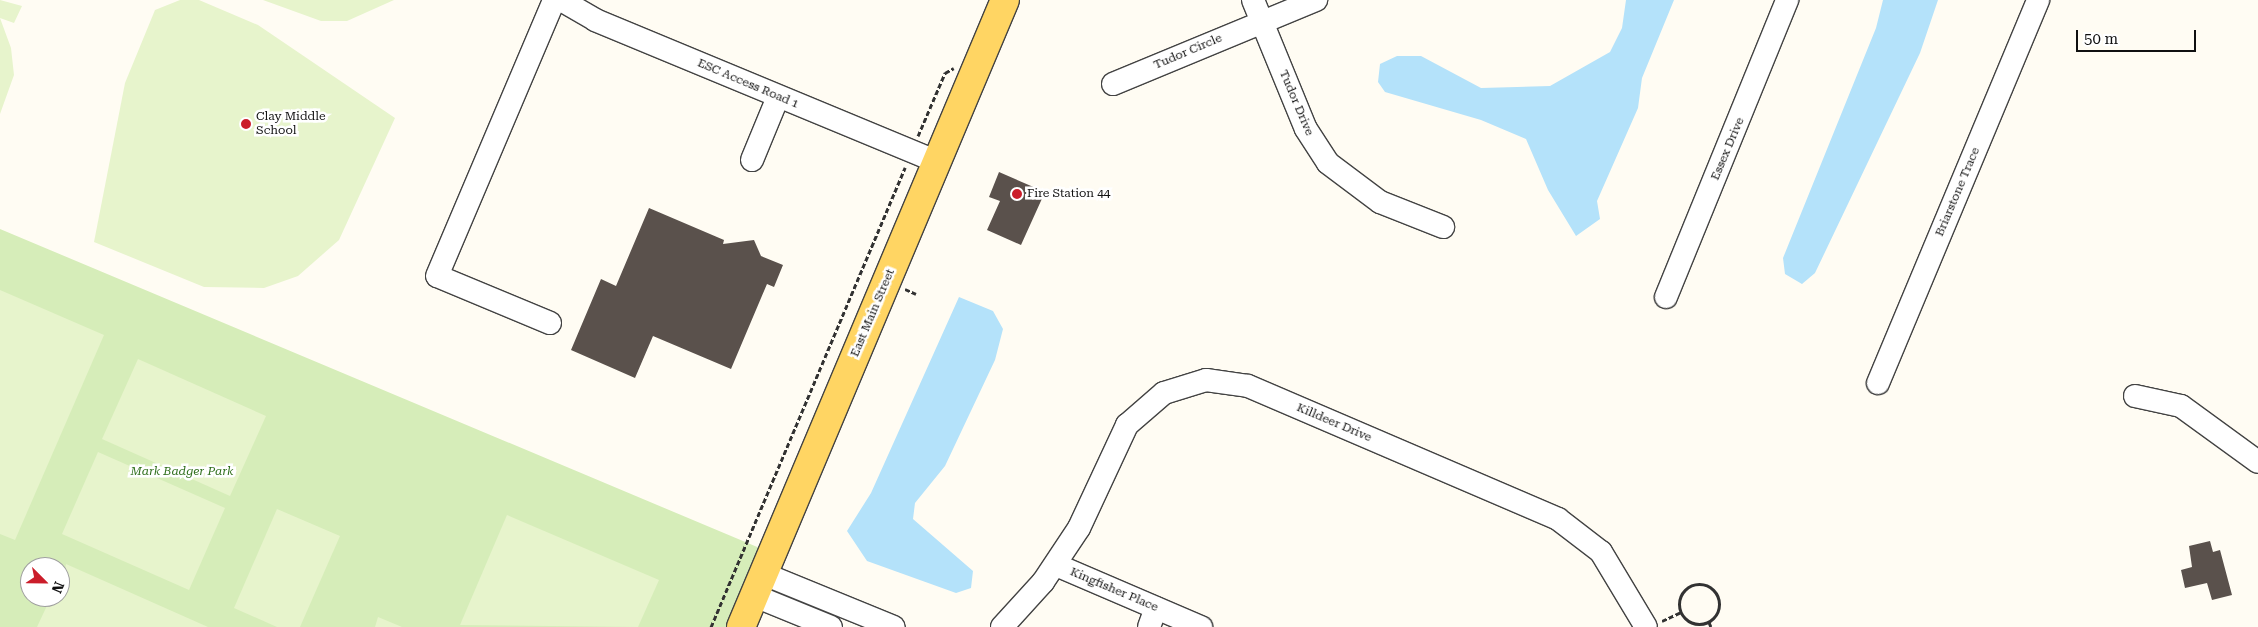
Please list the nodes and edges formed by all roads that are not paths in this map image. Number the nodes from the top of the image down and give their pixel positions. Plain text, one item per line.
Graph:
1 (554, 0) edge
2 (561, 0) edge
3 (1005, 0) edge
4 (1253, 0) edge
5 (1316, 0) edge
6 (1787, 0) edge
7 (2038, 0) edge
8 (1262, 21) junction
9 (1113, 84) dead end
10 (778, 97) junction
11 (752, 160) dead end
12 (937, 162) junction
13 (1443, 227) dead end
14 (1666, 297) dead end
15 (550, 323) dead end
16 (1878, 384) dead end
17 (2135, 396) dead end
18 (2258, 462) edge
19 (1056, 565) junction
20 (759, 585) junction
21 (1152, 618) edge
22 (1654, 624) edge
23 (742, 627) edge
24 (831, 627) edge
25 (894, 627) edge
26 (1002, 627) edge
27 (1201, 627) edge

1 - 15 street
2 - 10 street, ESC Access Road 1
3 - 12 main road, East Main Street
4 - 8 street, Tudor Drive
5 - 8 street, Tudor Circle
6 - 14 street, Essex Drive
7 - 16 street, Briarstone Trace
8 - 9 street, Tudor Circle
8 - 13 street, Tudor Drive
10 - 11 street
10 - 12 street, ESC Access Road 1
12 - 20 main road, East Main Street
17 - 18 street
19 - 21 street, Kingfisher Place
19 - 22 street, Killdeer Drive
19 - 26 street, Killdeer Drive
20 - 23 main road, East Main Street
20 - 24 street
20 - 25 street
21 - 27 street, Kingfisher Place

